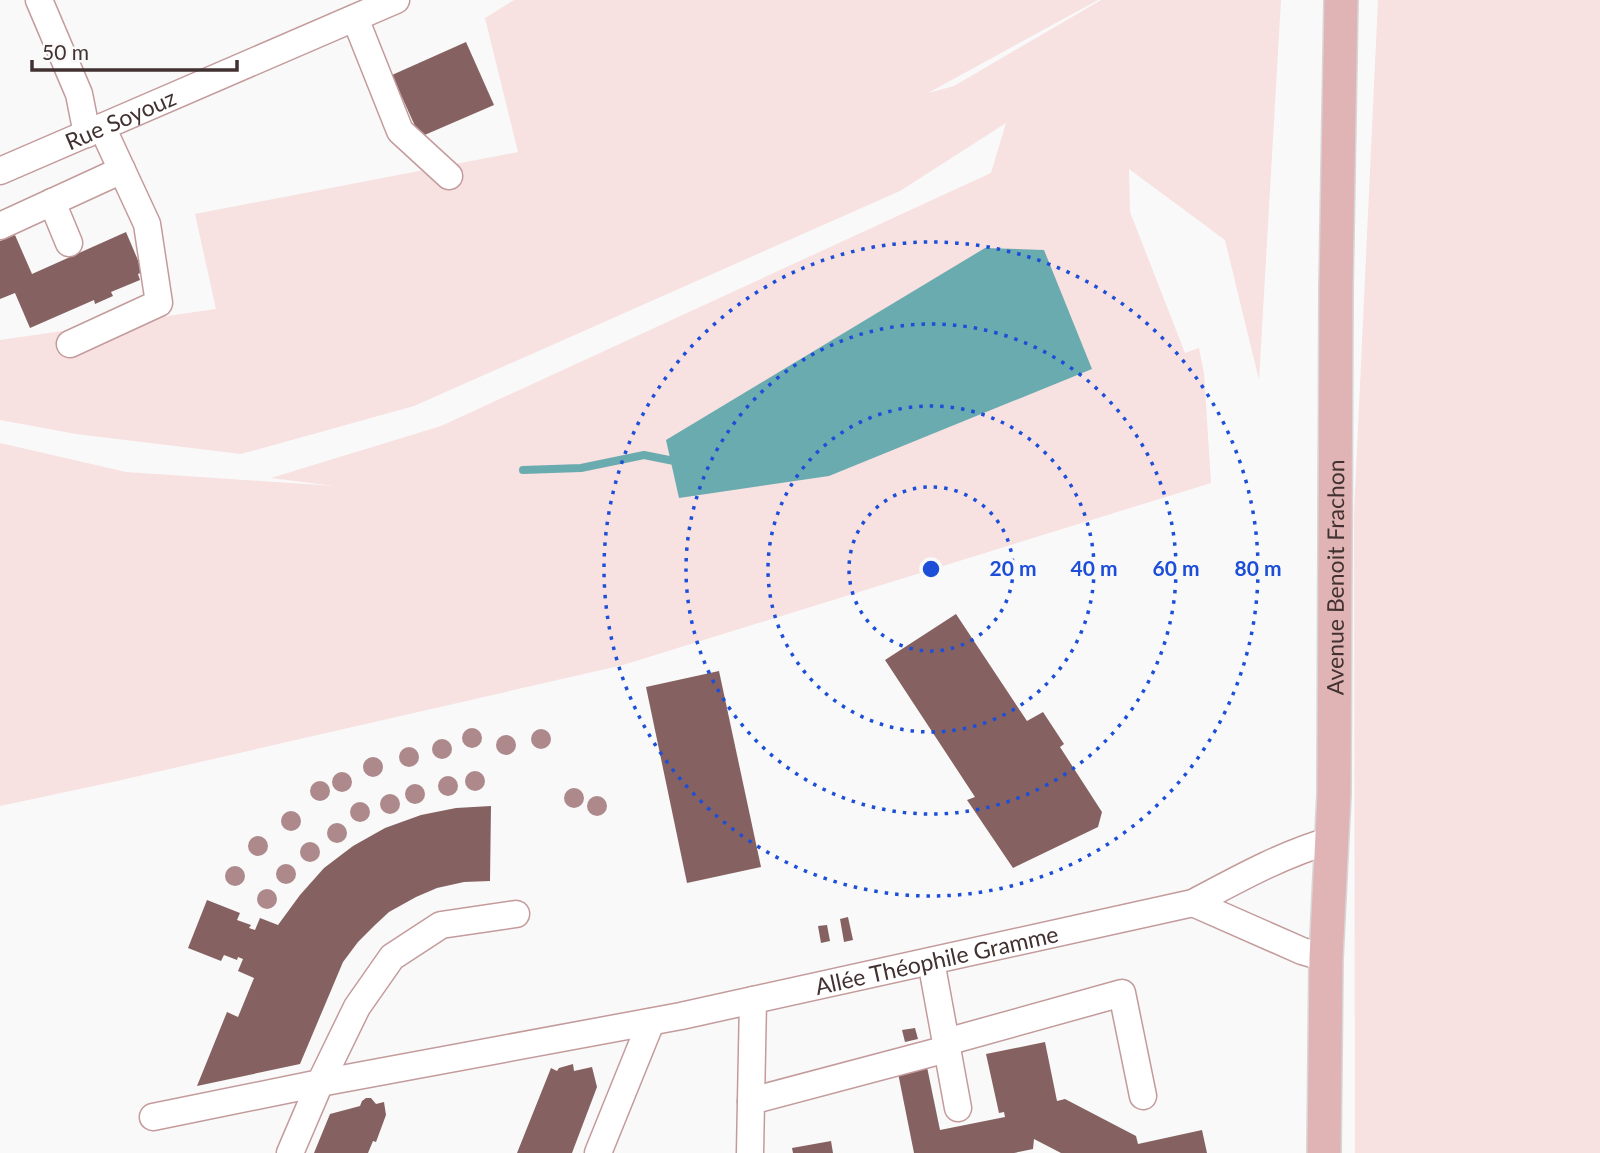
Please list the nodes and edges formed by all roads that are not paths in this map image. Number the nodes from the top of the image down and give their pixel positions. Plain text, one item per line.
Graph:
1 (39, 0) edge
2 (396, 0) edge
3 (1341, 0) edge
4 (355, 18) junction
5 (94, 130) junction
6 (122, 170) junction
7 (0, 171) edge
8 (449, 176) dead end
9 (52, 202) junction
10 (0, 226) edge
11 (69, 243) dead end
12 (70, 344) dead end
13 (1332, 840) junction
14 (1193, 903) junction
15 (516, 914) dead end
16 (1326, 958) junction
17 (931, 961) junction
18 (753, 1000) junction
19 (651, 1022) junction
20 (947, 1045) junction
21 (320, 1083) junction
22 (1143, 1096) dead end
23 (751, 1101) junction
24 (958, 1108) dead end
25 (153, 1117) dead end
26 (290, 1153) edge
27 (598, 1153) edge
28 (750, 1153) edge
29 (1324, 1153) edge

1 - 5 street
2 - 4 street, Rue Soyouz
3 - 13 main road, Avenue Benoit Frachon
4 - 5 street, Rue Soyouz
4 - 8 street
5 - 6 street
5 - 7 street, Rue Soyouz
6 - 9 street
6 - 12 street
9 - 10 street
9 - 11 street
13 - 14 street, Allée Théophile Gramme
13 - 16 main road, Avenue Benoit Frachon
14 - 16 street
14 - 17 street, Allée Théophile Gramme
15 - 21 street
16 - 29 main road, Avenue Benoit Frachon
17 - 18 street, Allée Théophile Gramme
17 - 20 street
18 - 19 street, Allée Théophile Gramme
18 - 23 street
19 - 21 street, Allée Théophile Gramme
19 - 27 street
20 - 22 street
20 - 23 street
20 - 24 street
21 - 25 street, Allée Théophile Gramme
21 - 26 street
23 - 28 street

